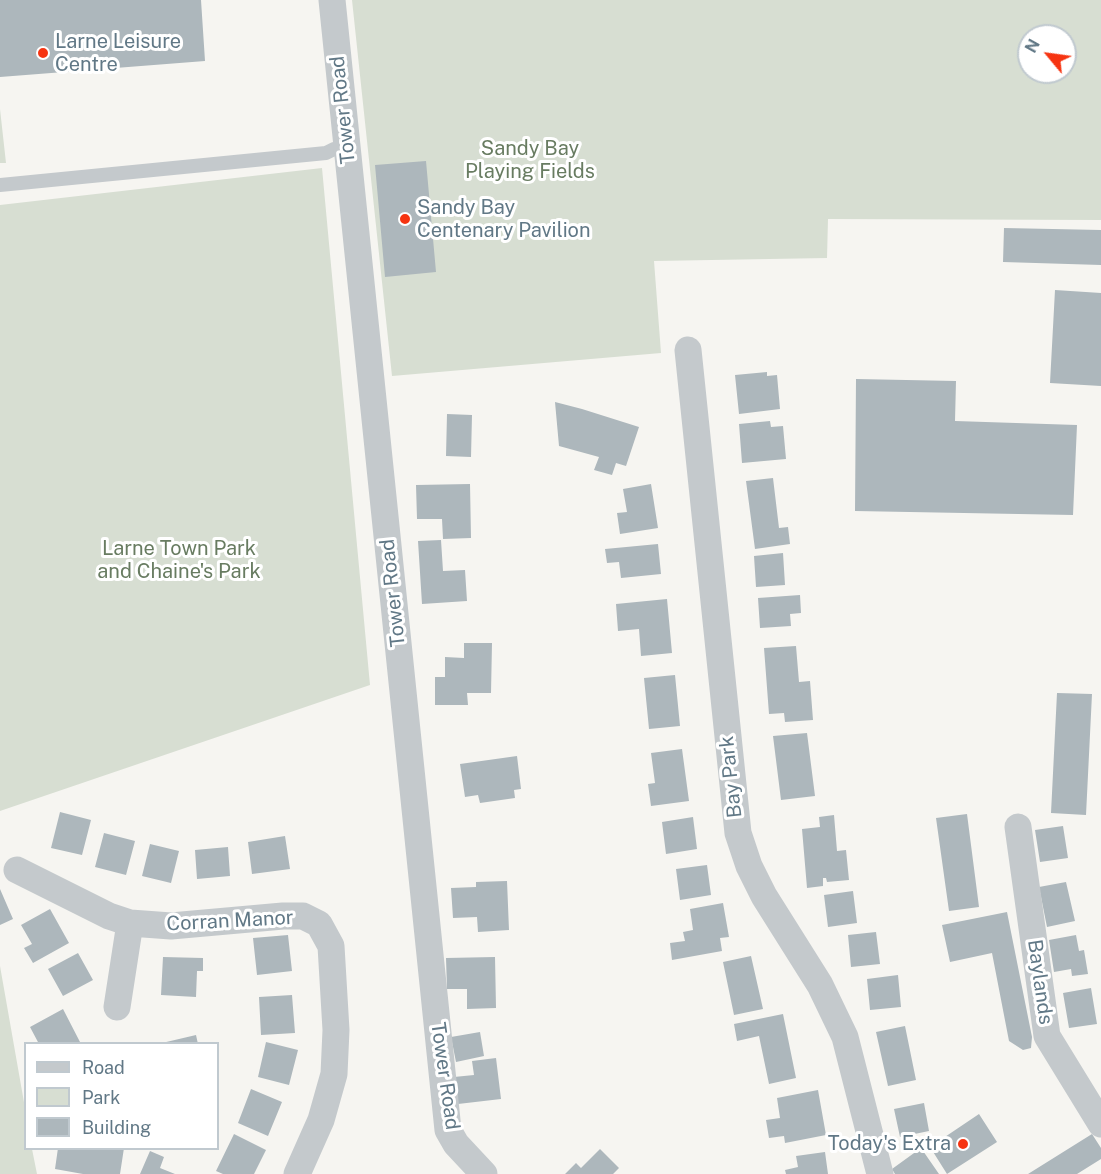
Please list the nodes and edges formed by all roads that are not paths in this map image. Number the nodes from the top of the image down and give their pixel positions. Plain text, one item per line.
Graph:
1 (332, 0) edge
2 (347, 148) junction
3 (0, 184) edge
4 (688, 351) dead end
5 (1018, 827) dead end
6 (17, 870) dead end
7 (130, 923) junction
8 (117, 1007) dead end
9 (1101, 1124) edge
10 (297, 1174) edge
11 (484, 1174) edge
12 (880, 1174) edge

1 - 2 street, Tower Road
2 - 3 lane
2 - 11 street, Tower Road
4 - 12 street, Bay Park
5 - 9 street, Baylands
6 - 7 street, Corran Manor
7 - 8 street
7 - 10 street, Corran Manor

